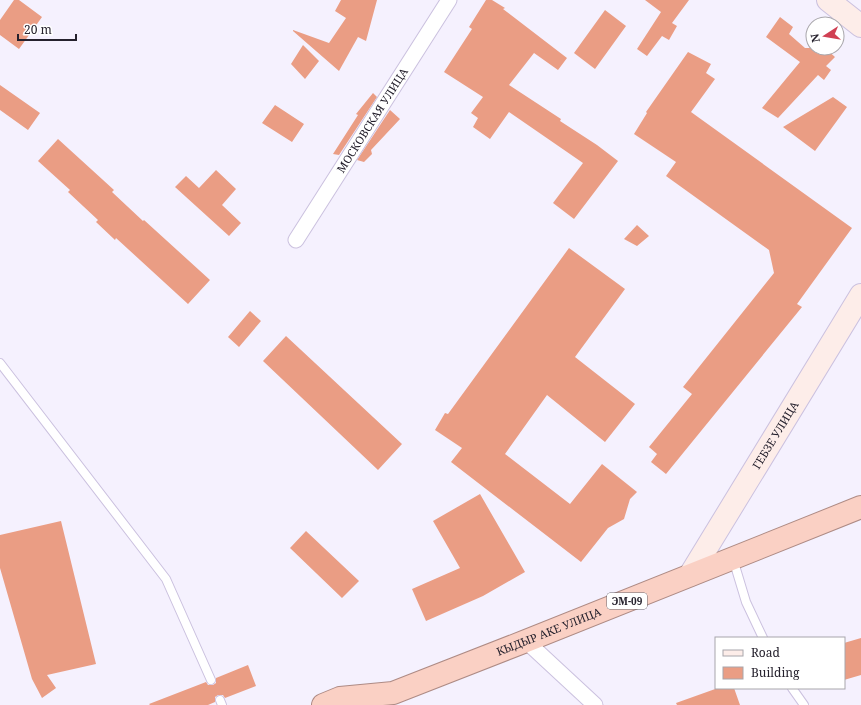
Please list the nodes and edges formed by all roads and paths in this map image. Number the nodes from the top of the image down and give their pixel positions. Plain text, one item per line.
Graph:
1 (448, 0) edge
2 (828, 0) edge
3 (861, 26) edge
4 (296, 240) dead end
5 (861, 295) edge
6 (0, 363) edge
7 (861, 507) edge
8 (733, 558) junction
9 (690, 575) junction
10 (763, 637) edge
11 (526, 642) junction
12 (211, 680) dead end
13 (793, 689) edge
14 (386, 699) edge
15 (323, 705) edge
16 (595, 705) edge
17 (804, 705) edge

1 - 4 street, МОСКОВСКАЯ УЛИЦА
2 - 3 main road
5 - 9 main road, ГЕБЗЕ УЛИЦА
6 - 12 lane
7 - 8 highway, КЫДЫР АКЕ УЛИЦА / ЭМ-09
8 - 9 highway, КЫДЫР АКЕ УЛИЦА / ЭМ-09
8 - 10 lane
9 - 11 highway, КЫДЫР АКЕ УЛИЦА / ЭМ-09
11 - 14 highway, КЫДЫР АКЕ УЛИЦА / ЭМ-09
11 - 16 street
13 - 17 lane
14 - 15 highway, КЫДЫР АКЕ УЛИЦА / ЭМ-09

